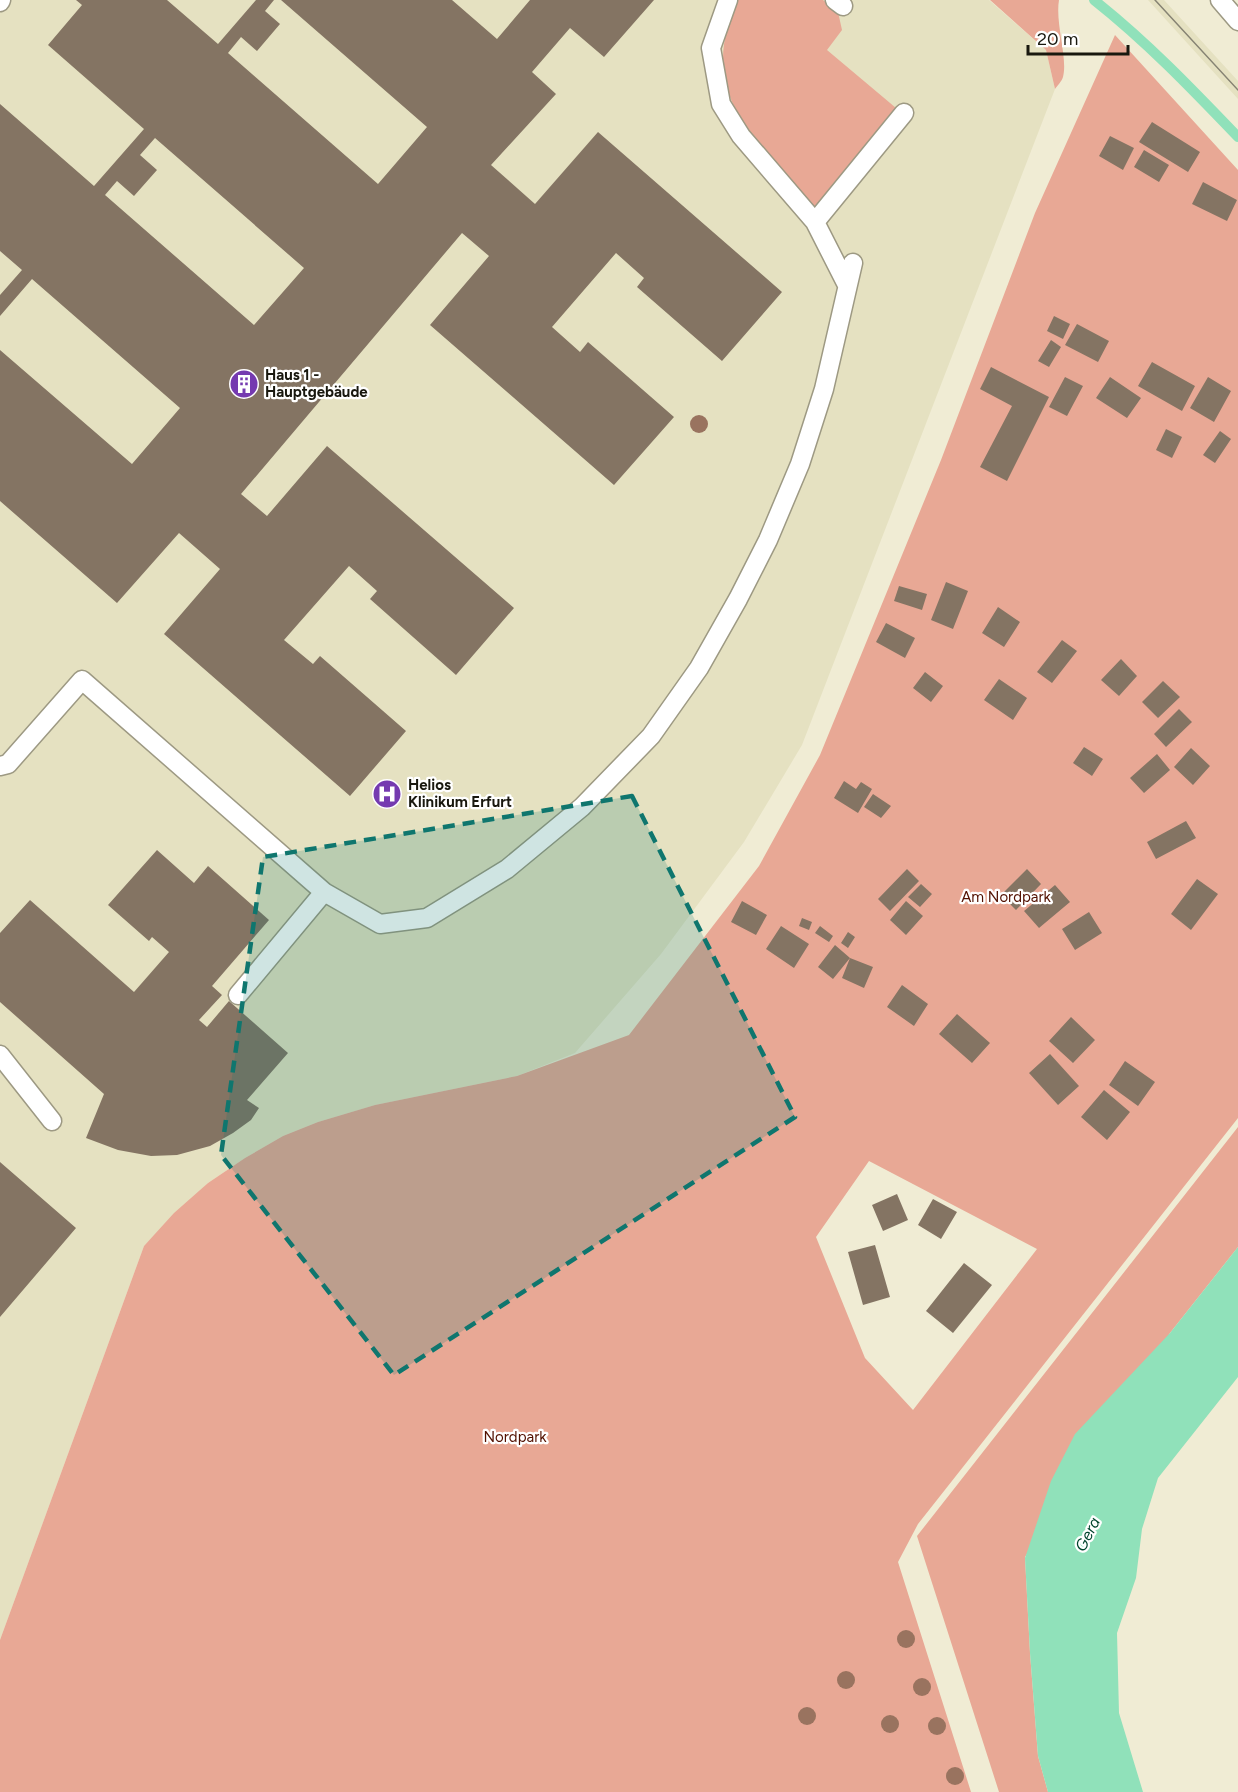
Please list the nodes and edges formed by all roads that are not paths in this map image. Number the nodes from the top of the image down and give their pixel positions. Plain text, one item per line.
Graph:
1 (728, 0) edge
2 (1220, 0) edge
3 (1238, 21) edge
4 (904, 113) dead end
5 (815, 222) junction
6 (854, 263) dead end
7 (847, 285) junction
8 (0, 766) edge
9 (324, 892) junction
10 (238, 995) dead end
11 (0, 1055) edge
12 (52, 1121) dead end

1 - 5 lane
2 - 3 lane
4 - 5 lane
5 - 7 lane
6 - 7 lane
7 - 9 lane
8 - 9 lane
9 - 10 lane
11 - 12 lane

